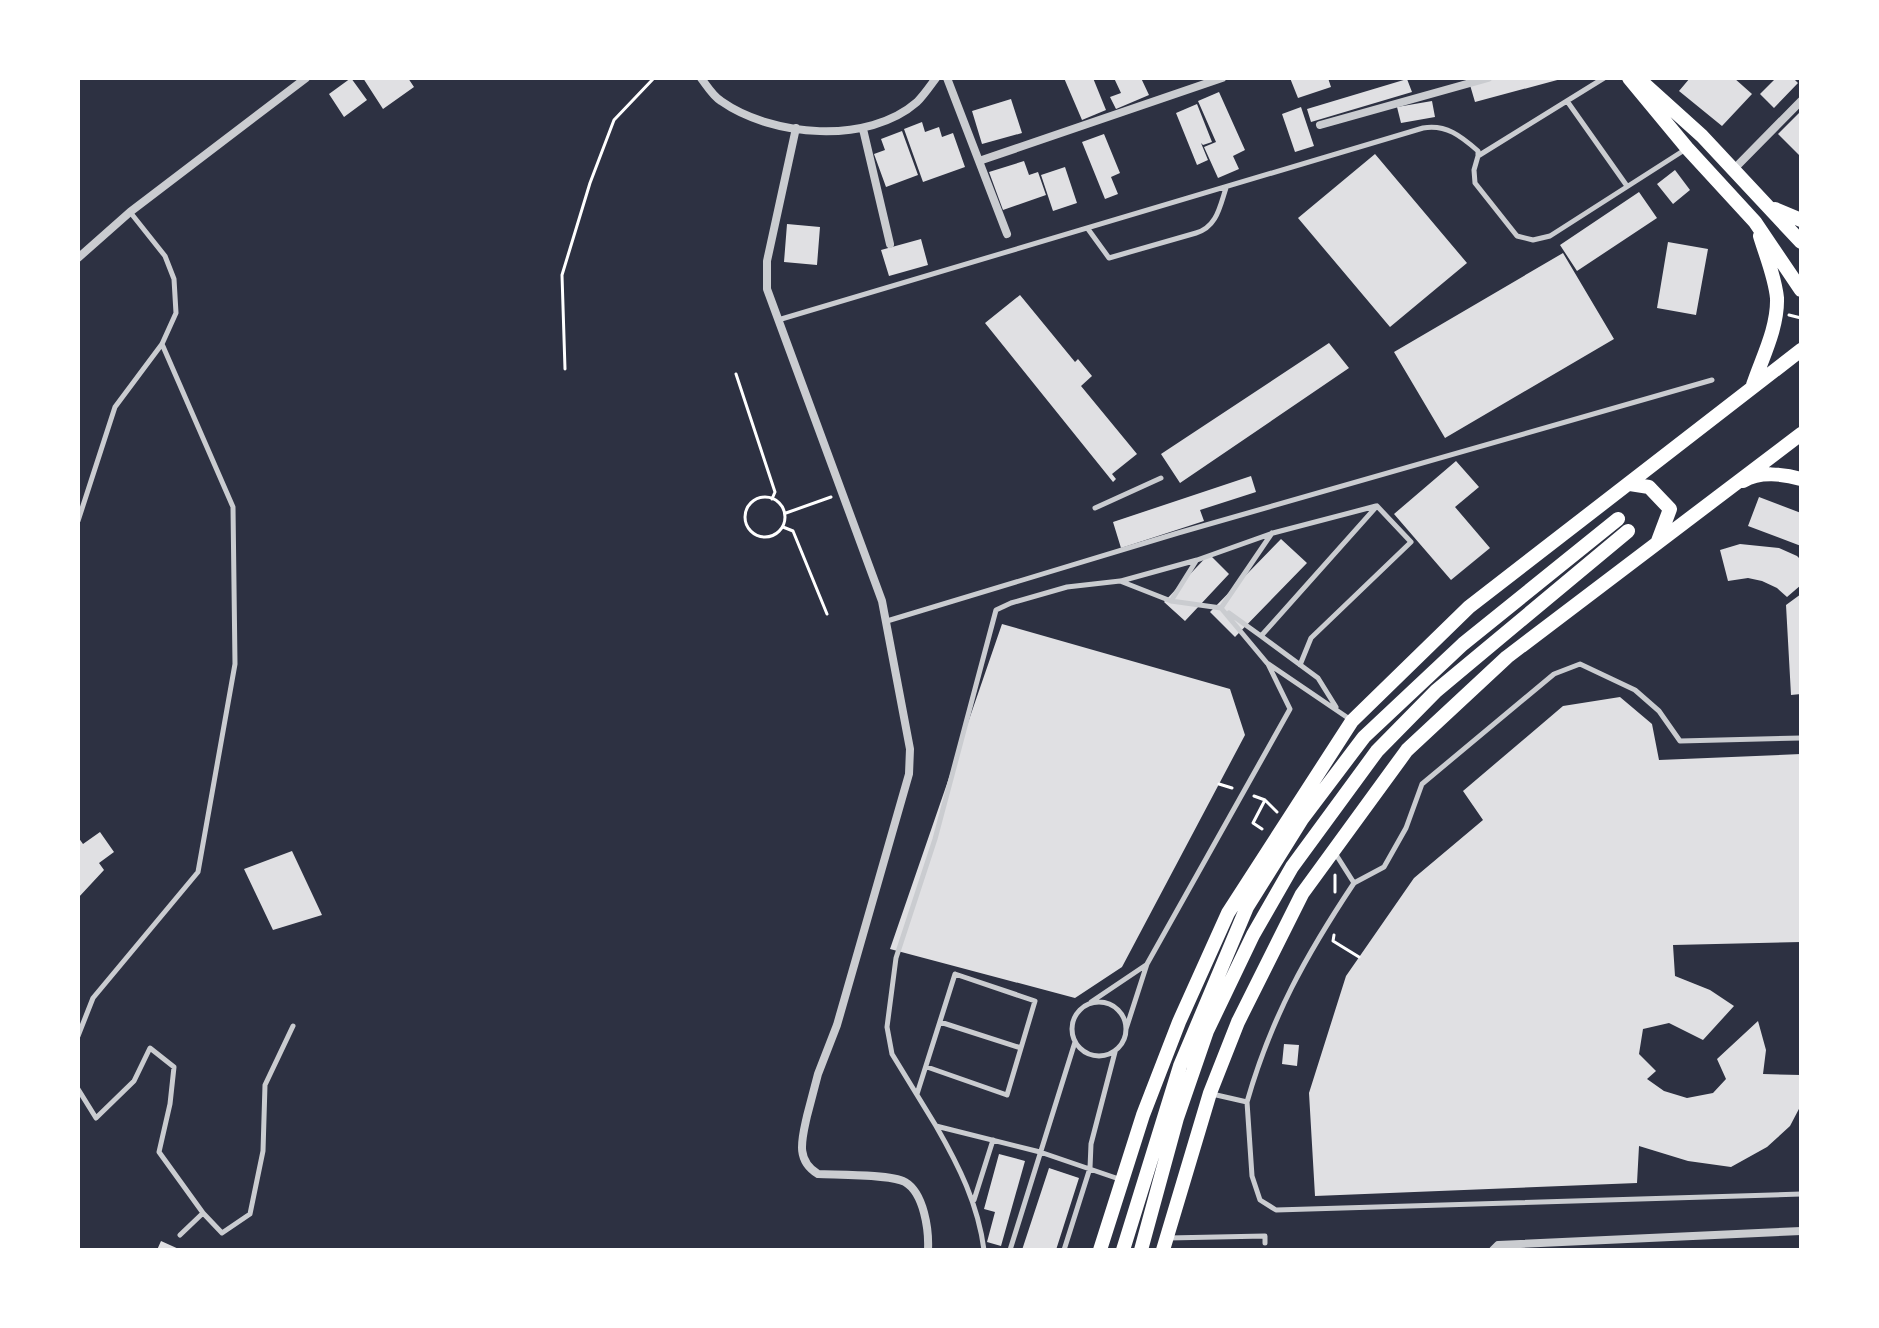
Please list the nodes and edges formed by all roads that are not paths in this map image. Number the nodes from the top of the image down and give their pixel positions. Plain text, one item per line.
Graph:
1 (306, 78) edge
2 (701, 78) edge
3 (936, 78) edge
4 (947, 78) edge
5 (1222, 78) edge
6 (1488, 78) edge
7 (1604, 78) edge
8 (1629, 78) edge
9 (1637, 78) edge
10 (1567, 101) junction
11 (1801, 101) edge
12 (1320, 125) dead end
13 (796, 128) junction
14 (863, 129) junction
15 (1687, 148) junction
16 (1478, 156) junction
17 (979, 161) junction
18 (1734, 169) junction
19 (1627, 186) junction
20 (1226, 187) junction
21 (1771, 207) junction
22 (130, 212) junction
23 (1801, 220) edge
24 (1755, 222) junction
25 (1088, 229) junction
26 (1007, 234) dead end
27 (1801, 242) edge
28 (890, 244) dead end
29 (78, 258) edge
30 (1801, 290) edge
31 (778, 320) junction
32 (162, 344) junction
33 (1801, 350) edge
34 (1712, 380) dead end
35 (1753, 386) junction
36 (1801, 434) edge
37 (1161, 478) dead end
38 (1801, 479) edge
39 (1630, 484) junction
40 (1377, 506) junction
41 (1095, 508) dead end
42 (1695, 513) junction
43 (1618, 519) dead end
44 (78, 521) edge
45 (1628, 531) dead end
46 (1273, 533) junction
47 (1657, 542) junction
48 (1197, 560) junction
49 (1120, 581) junction
50 (1171, 601) junction
51 (1221, 608) junction
52 (887, 621) junction
53 (1261, 636) junction
54 (1267, 663) junction
55 (1300, 665) junction
56 (1339, 711) junction
57 (1352, 721) junction
58 (1801, 738) edge
59 (1333, 848) junction
60 (1354, 883) junction
61 (1147, 964) junction
62 (1088, 1004) junction
63 (940, 1022) junction
64 (293, 1026) dead end
65 (1126, 1029) junction
66 (78, 1036) edge
67 (1075, 1042) junction
68 (1021, 1048) junction
69 (1115, 1052) junction
70 (927, 1067) junction
71 (78, 1089) edge
72 (1210, 1093) junction
73 (916, 1095) junction
74 (1247, 1102) junction
75 (936, 1126) junction
76 (993, 1140) junction
77 (1040, 1152) junction
78 (1090, 1168) junction
79 (1121, 1180) junction
80 (1801, 1194) edge
81 (974, 1203) junction
82 (203, 1213) junction
83 (1801, 1231) edge
84 (180, 1235) dead end
85 (1265, 1243) dead end
86 (1165, 1244) edge
87 (928, 1250) edge
88 (984, 1250) edge
89 (1010, 1250) edge
90 (1064, 1250) edge
91 (1100, 1250) edge
92 (1123, 1250) edge
93 (1141, 1250) edge
94 (1493, 1250) edge

1 - 22 street
2 - 13 street
3 - 14 street
4 - 17 street
5 - 17 street
6 - 12 street
7 - 10 lane
8 - 15 main road
9 - 18 main road
10 - 16 lane
10 - 19 lane
11 - 18 street
13 - 14 street
13 - 31 street
14 - 28 street
15 - 19 lane
15 - 24 main road
16 - 19 lane
16 - 20 lane
17 - 26 street
18 - 21 main road
20 - 25 lane
20 - 25 lane
21 - 23 main road
21 - 27 main road
22 - 29 street
22 - 32 lane
24 - 30 main road
24 - 35 main road
25 - 31 lane
31 - 52 street
32 - 44 lane
32 - 66 lane
33 - 35 main road
34 - 52 lane
35 - 39 main road
36 - 42 main road
37 - 41 lane
38 - 42 main road
39 - 47 main road
39 - 57 main road
40 - 46 lane
40 - 53 lane
40 - 55 lane
42 - 47 main road
43 - 92 main road
45 - 93 main road
46 - 48 lane
46 - 51 lane
47 - 59 main road
48 - 49 lane
48 - 50 lane
49 - 50 lane
49 - 73 lane
50 - 51 lane
51 - 53 lane
51 - 54 lane
52 - 87 street
53 - 55 lane
54 - 56 lane
54 - 61 lane
55 - 56 lane
56 - 57 lane
57 - 79 main road
58 - 60 lane
59 - 60 lane
59 - 72 main road
60 - 74 lane
61 - 62 lane
61 - 65 lane
62 - 65 lane
62 - 67 lane
63 - 68 lane
63 - 68 lane
63 - 70 lane
64 - 82 lane
65 - 69 lane
67 - 69 lane
67 - 77 lane
68 - 70 lane
69 - 78 lane
70 - 73 lane
71 - 82 lane
72 - 74 lane
72 - 86 main road
73 - 75 lane
74 - 80 lane
75 - 76 lane
75 - 81 lane
76 - 77 lane
76 - 81 lane
77 - 78 lane
77 - 89 lane
78 - 79 lane
78 - 90 lane
79 - 91 main road
81 - 88 lane
82 - 84 lane
83 - 94 street
85 - 86 lane

